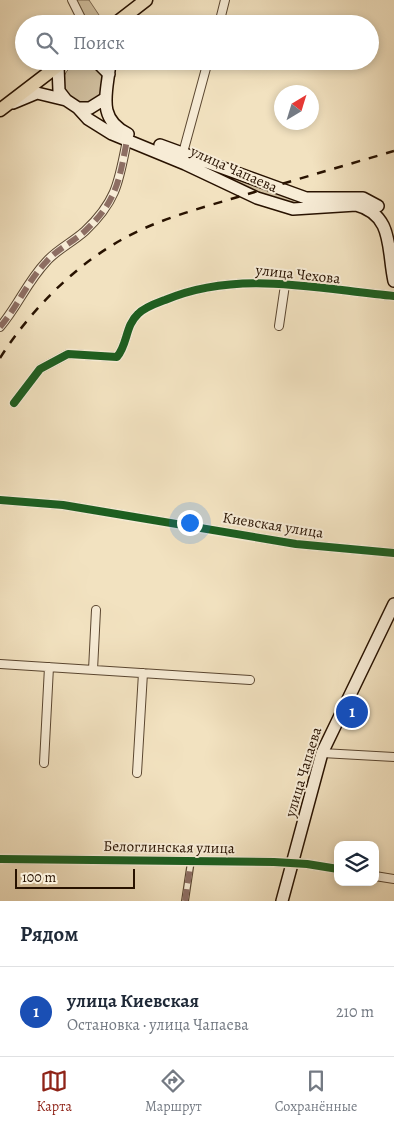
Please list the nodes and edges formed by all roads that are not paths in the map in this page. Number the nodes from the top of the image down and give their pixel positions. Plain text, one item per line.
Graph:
1 (72, 0) edge
2 (146, 0) edge
3 (225, 0) edge
4 (80, 15) edge
5 (127, 15) edge
6 (221, 15) edge
7 (53, 70) edge
8 (61, 70) edge
9 (105, 70) edge
10 (109, 70) edge
11 (206, 70) edge
12 (109, 74) junction
13 (106, 98) junction
14 (66, 100) junction
15 (4, 107) edge
16 (78, 108) junction
17 (127, 140) junction
18 (184, 149) dead end
19 (394, 224) edge
20 (394, 281) edge
21 (285, 285) junction
22 (394, 296) edge
23 (278, 326) dead end
24 (0, 327) edge
25 (14, 403) dead end
26 (0, 500) edge
27 (394, 553) edge
28 (394, 604) edge
29 (96, 610) dead end
30 (0, 664) edge
31 (49, 667) junction
32 (93, 670) junction
33 (143, 673) junction
34 (250, 680) dead end
35 (322, 754) junction
36 (394, 757) edge
37 (44, 763) dead end
38 (137, 773) dead end
39 (0, 860) edge
40 (191, 861) junction
41 (292, 863) junction
42 (334, 868) edge
43 (379, 877) edge
44 (394, 879) edge
45 (185, 901) edge
46 (282, 901) edge

1 - 4 street
2 - 5 main road
3 - 6 street
7 - 15 main road
8 - 14 main road
9 - 12 main road
10 - 12 main road, улица Чапаева
11 - 18 street
12 - 13 main road, улица Чапаева
13 - 16 main road
13 - 19 main road, улица Чапаева
14 - 15 main road, улица Чапаева
14 - 16 main road, улица Чапаева
16 - 17 main road, улица Чапаева
17 - 20 main road, улица Чапаева
17 - 24 street
21 - 22 street, улица Чехова
21 - 23 street, улица Чехова
21 - 25 street, улица Чехова
26 - 27 street, Киевская улица
28 - 35 main road, улица Чапаева
29 - 32 street
30 - 31 street
31 - 32 street
31 - 37 street
32 - 33 street
33 - 34 street
33 - 38 street
35 - 36 street
35 - 41 main road, улица Чапаева
39 - 40 street, Белоглинская улица
40 - 41 street, Белоглинская улица
40 - 45 street, Белоглинская улица
41 - 42 street, Белоглинская улица
41 - 46 main road, улица Чапаева
43 - 44 street

